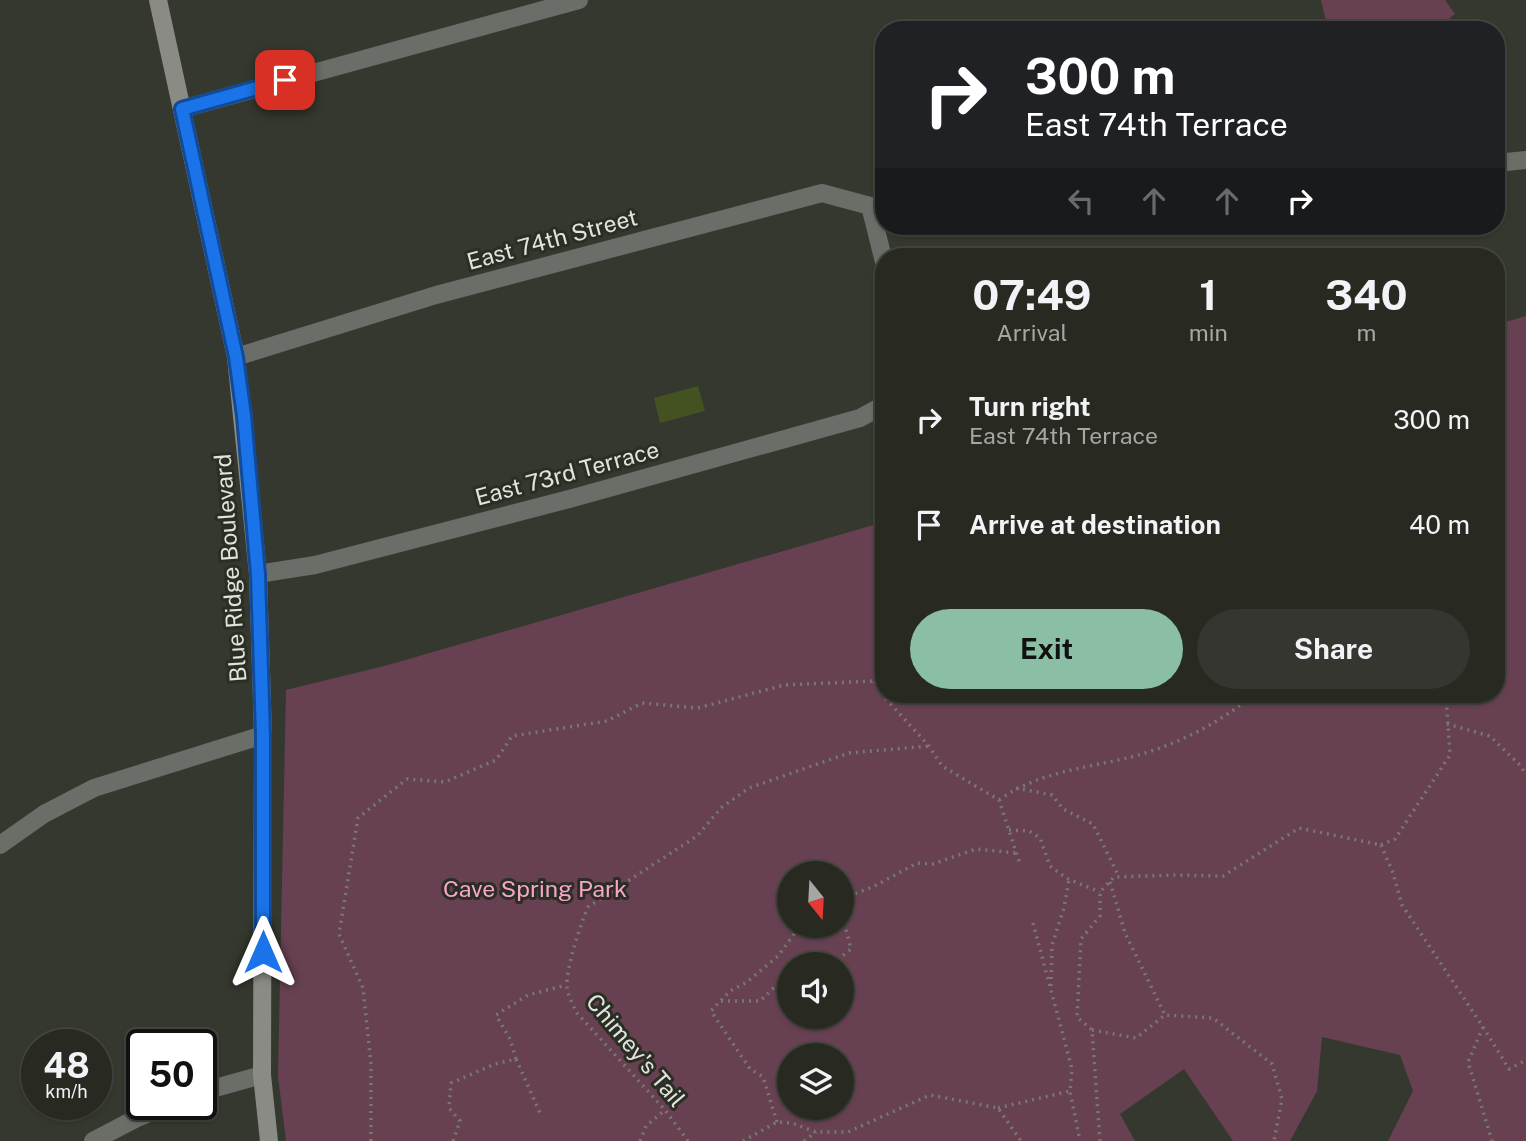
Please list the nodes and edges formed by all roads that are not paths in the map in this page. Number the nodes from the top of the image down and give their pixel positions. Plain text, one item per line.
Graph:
1 (158, 0) edge
2 (579, 0) edge
3 (182, 109) junction
4 (1526, 160) edge
5 (1505, 162) edge
6 (875, 206) edge
7 (236, 357) junction
8 (875, 410) edge
9 (258, 574) junction
10 (263, 735) junction
11 (0, 845) edge
12 (262, 1075) junction
13 (217, 1088) edge
14 (133, 1120) edge
15 (93, 1141) edge
16 (269, 1141) edge

1 - 3 main road, Blue Ridge Boulevard
2 - 3 street
3 - 7 main road, Blue Ridge Boulevard
4 - 5 street
6 - 7 street, East 74th Street
7 - 9 main road, Blue Ridge Boulevard
8 - 9 street, East 73rd Terrace
9 - 10 main road, Blue Ridge Boulevard
10 - 11 street
10 - 12 main road, Blue Ridge Boulevard
12 - 13 street
12 - 16 main road, Blue Ridge Boulevard
14 - 15 street

